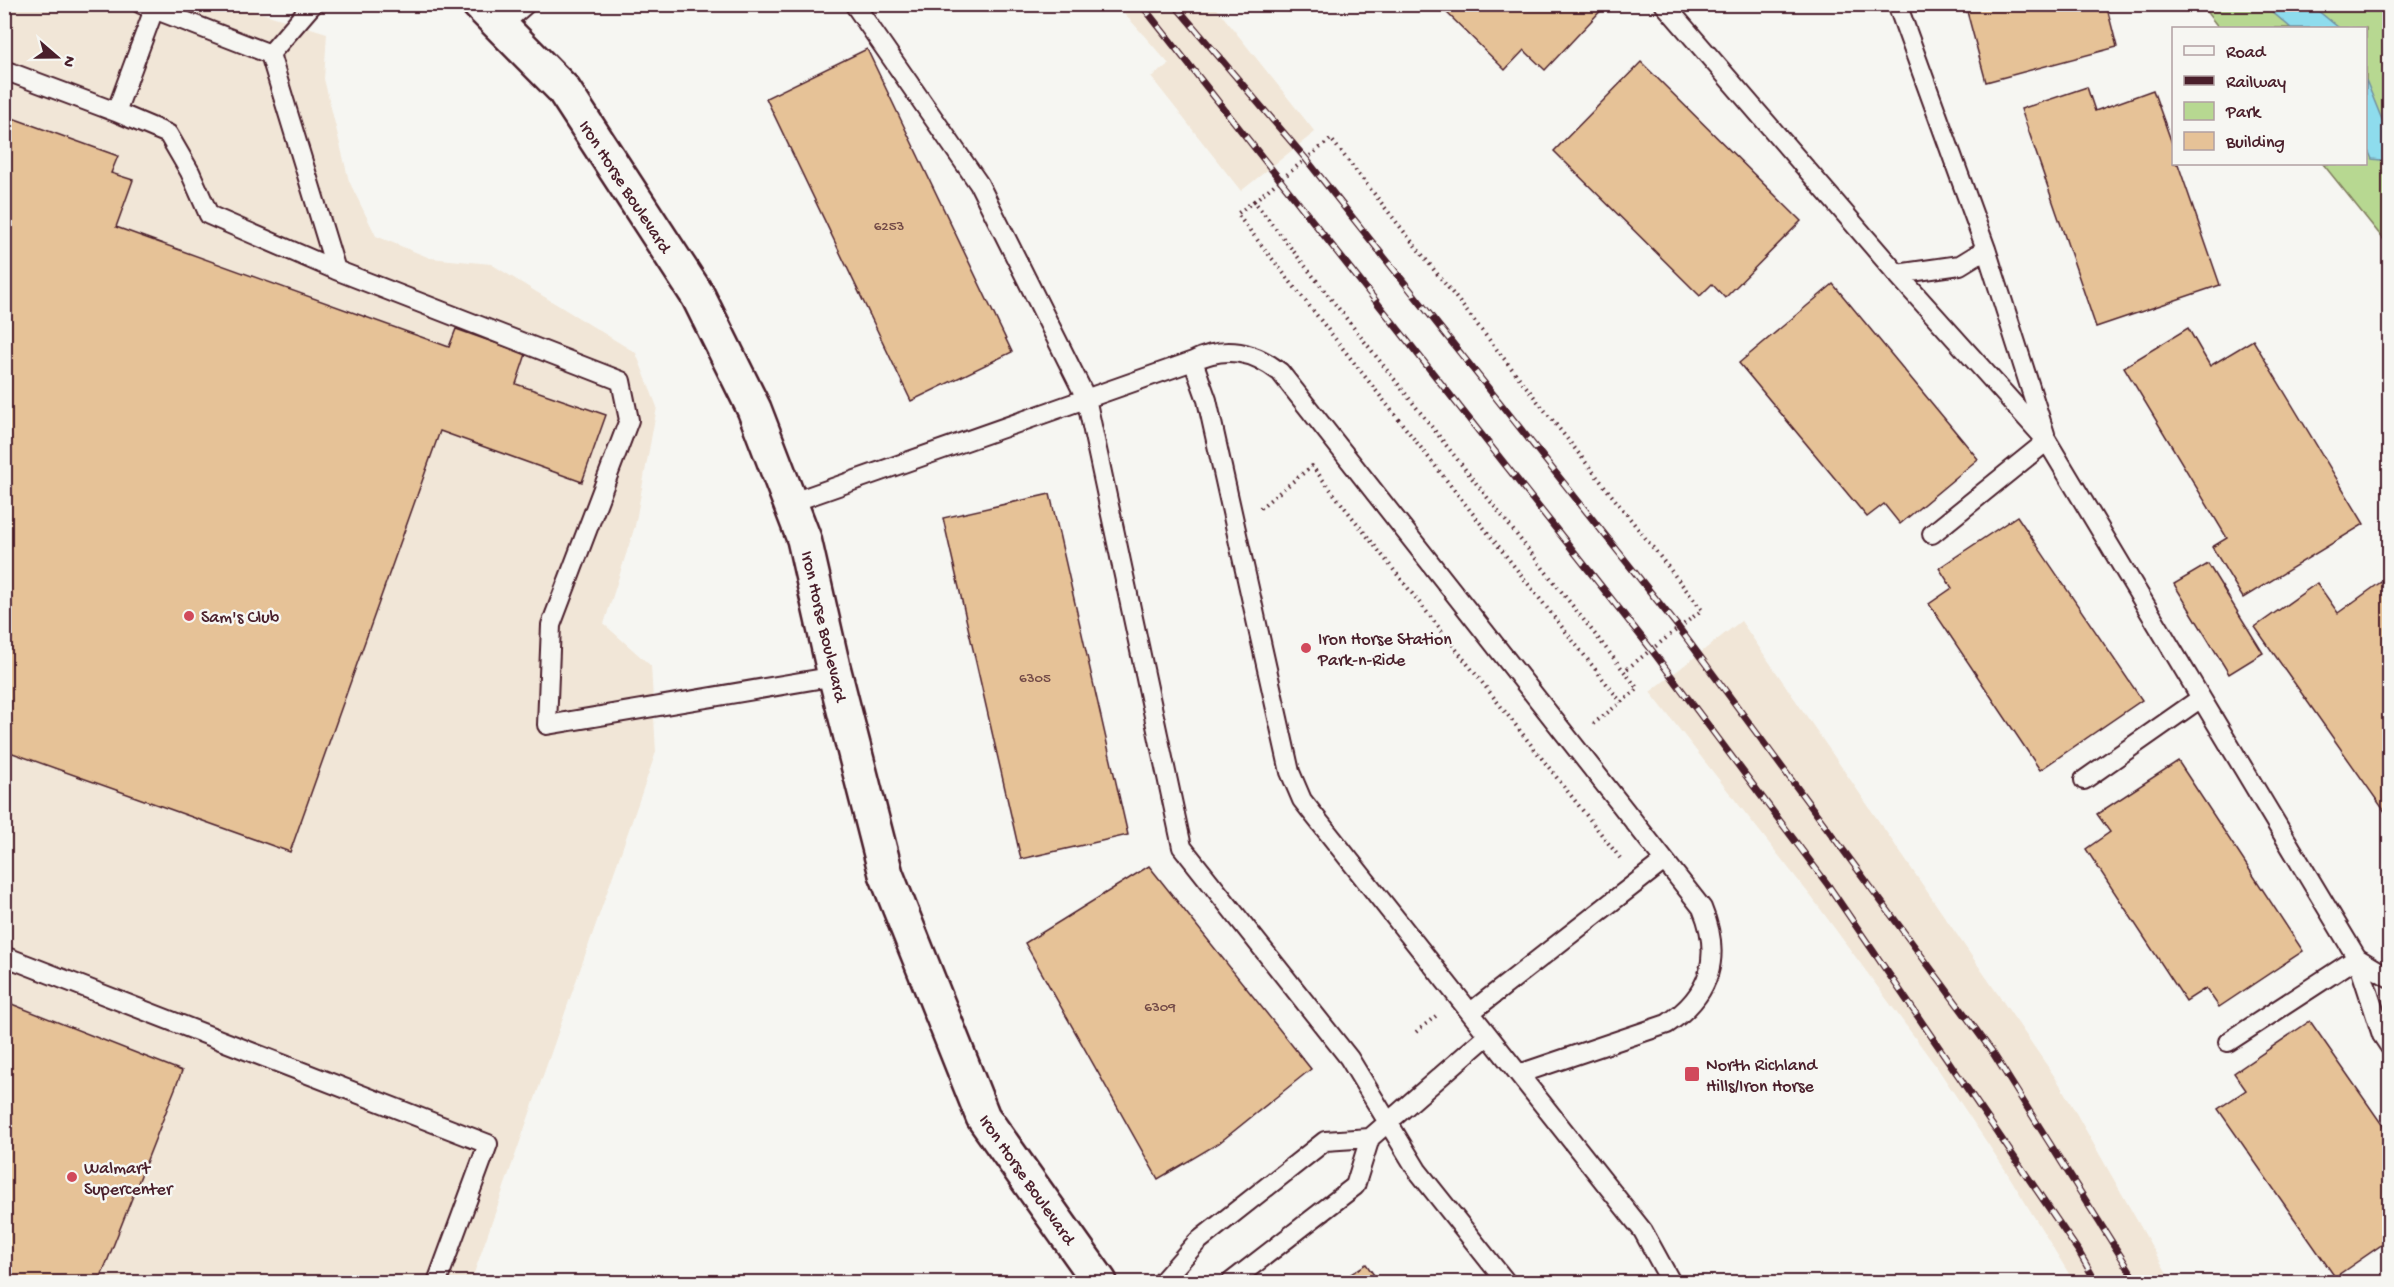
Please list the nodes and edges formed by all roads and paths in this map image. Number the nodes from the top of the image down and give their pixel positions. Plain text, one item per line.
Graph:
1 (313, 4) edge
2 (526, 4) edge
3 (854, 4) edge
4 (1664, 4) edge
5 (1897, 4) edge
6 (151, 6) edge
7 (490, 15) edge
8 (270, 54) junction
9 (4, 70) edge
10 (116, 112) junction
11 (1254, 201) junction
12 (1986, 249) junction
13 (336, 270) junction
14 (1897, 274) junction
15 (1193, 360) junction
16 (1086, 398) junction
17 (2047, 441) junction
18 (790, 502) junction
19 (1236, 527) junction
20 (1932, 534) dead end
21 (1624, 671) junction
22 (836, 675) junction
23 (2201, 698) junction
24 (1621, 702) junction
25 (1571, 742) junction
26 (1545, 762) junction
27 (2084, 780) dead end
28 (1664, 861) junction
29 (1626, 865) dead end
30 (4, 956) edge
31 (2357, 958) junction
32 (2390, 978) edge
33 (1459, 997) junction
34 (1471, 1012) junction
35 (1416, 1032) dead end
36 (1488, 1035) junction
37 (2228, 1042) dead end
38 (2390, 1047) edge
39 (1519, 1074) junction
40 (1387, 1123) junction
41 (1370, 1138) junction
42 (437, 1282) edge
43 (1100, 1282) edge
44 (1162, 1282) edge
45 (1231, 1282) edge
46 (1506, 1282) edge
47 (1671, 1282) edge

1 - 8 lane
2 - 7 lane
3 - 16 lane
4 - 14 lane
5 - 12 lane
6 - 8 lane
6 - 10 lane
7 - 18 street, Iron Horse Boulevard
8 - 13 lane
9 - 10 lane
10 - 13 lane
11 - 21 path
11 - 21 path
11 - 24 path
12 - 14 lane
12 - 17 lane
13 - 22 lane
14 - 17 lane
15 - 16 lane
15 - 19 lane
15 - 25 lane
16 - 18 lane
16 - 40 lane
17 - 20 lane
17 - 23 lane
18 - 22 street, Iron Horse Boulevard
19 - 26 path
19 - 33 lane
21 - 24 path
22 - 43 street, Iron Horse Boulevard
23 - 27 lane
23 - 31 lane
24 - 25 path
25 - 26 path
25 - 28 lane
26 - 29 path
28 - 34 lane
28 - 39 lane
30 - 42 lane
31 - 32 lane
31 - 37 lane
31 - 38 lane
33 - 34 lane
33 - 35 path
34 - 36 lane
36 - 39 lane
36 - 40 lane
39 - 47 lane
40 - 41 lane
40 - 46 lane
41 - 44 lane
41 - 45 lane

